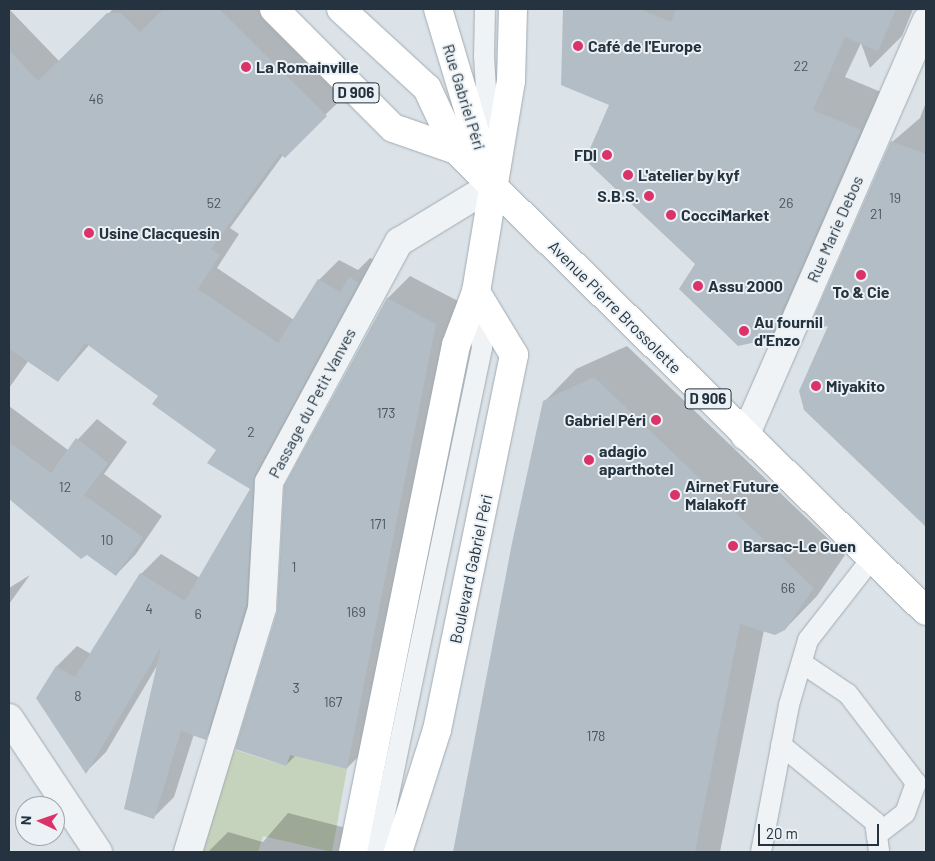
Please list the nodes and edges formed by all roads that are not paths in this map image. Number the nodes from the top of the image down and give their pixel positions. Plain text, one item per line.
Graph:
1 (274, 9) edge
2 (341, 9) edge
3 (438, 9) edge
4 (485, 9) edge
5 (513, 9) edge
6 (926, 21) edge
7 (456, 150) junction
8 (491, 186) junction
9 (476, 292) junction
10 (745, 436) junction
11 (872, 558) junction
12 (926, 611) edge
13 (802, 662) junction
14 (9, 718) edge
15 (781, 745) junction
16 (878, 843) edge
17 (98, 852) edge
18 (188, 852) edge
19 (353, 852) edge
20 (377, 852) edge
21 (398, 852) edge
22 (761, 852) edge

1 - 7 main road, Avenue Pierre Brossolette / D 906
2 - 7 main road, Avenue Pierre Brossolette / D 906
3 - 8 main road, Rue Gabriel Péri
4 - 8 lane, Rue Gabriel Péri
5 - 8 main road, Rue Gabriel Péri
6 - 10 street, Rue Marie Debos
7 - 8 main road, Avenue Pierre Brossolette / D 906
8 - 9 main road
8 - 10 main road, Avenue Pierre Brossolette / D 906
8 - 18 street, Passage du Petit Vanves
9 - 19 main road
9 - 20 lane
9 - 21 main road, Boulevard Gabriel Péri
10 - 11 main road, Avenue Pierre Brossolette / D 906
11 - 12 main road, Avenue Pierre Brossolette / D 906
11 - 13 lane
13 - 15 lane
13 - 16 lane
14 - 17 street
15 - 16 lane
15 - 22 lane

